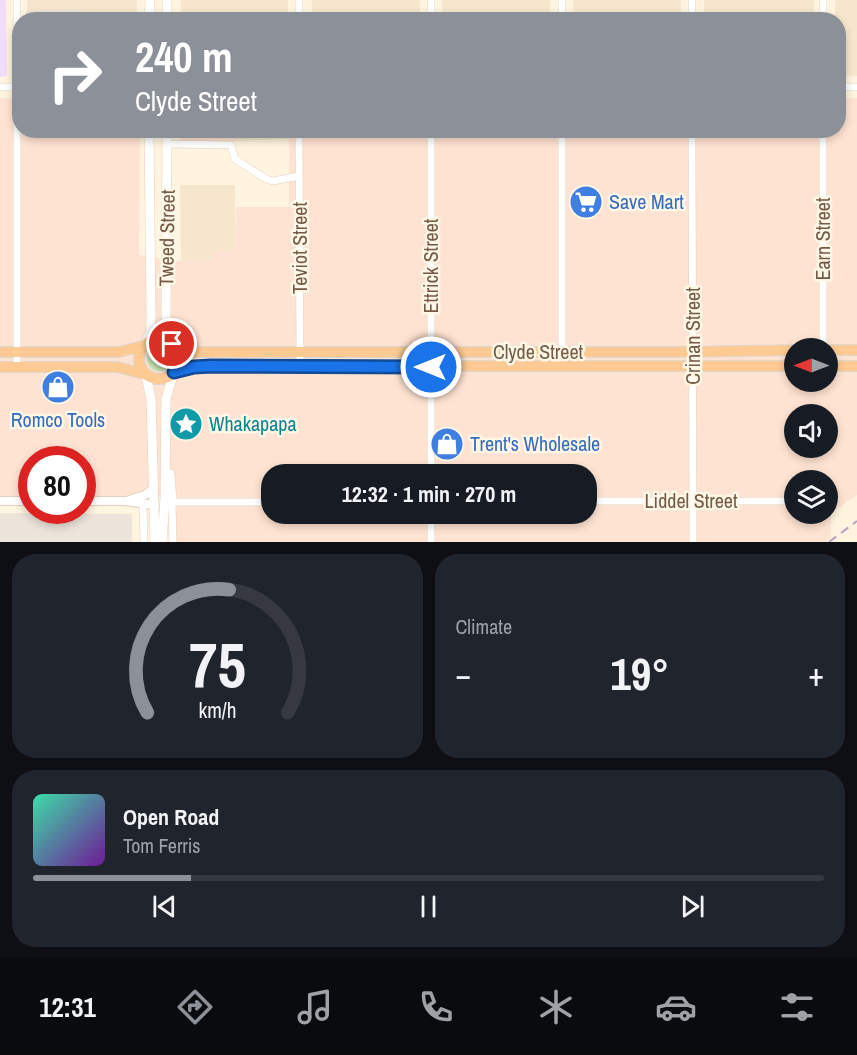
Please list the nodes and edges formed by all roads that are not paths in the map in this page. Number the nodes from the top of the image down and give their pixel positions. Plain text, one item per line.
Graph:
1 (18, 138) edge
2 (149, 138) edge
3 (167, 138) edge
4 (299, 138) edge
5 (431, 138) edge
6 (562, 138) edge
7 (692, 138) edge
8 (824, 138) edge
9 (167, 144) junction
10 (299, 176) junction
11 (150, 217) junction
12 (168, 218) junction
13 (824, 338) edge
14 (144, 345) junction
15 (173, 345) junction
16 (784, 350) edge
17 (838, 350) edge
18 (857, 350) edge
19 (0, 352) edge
20 (17, 352) junction
21 (300, 352) junction
22 (431, 352) junction
23 (562, 352) junction
24 (693, 352) junction
25 (300, 366) junction
26 (693, 366) junction
27 (784, 366) edge
28 (838, 366) edge
29 (857, 366) edge
30 (0, 367) edge
31 (17, 367) junction
32 (431, 367) junction
33 (562, 367) junction
34 (173, 374) junction
35 (145, 375) junction
36 (165, 460) junction
37 (431, 464) edge
38 (154, 488) junction
39 (0, 501) edge
40 (18, 501) edge
41 (96, 501) edge
42 (125, 501) junction
43 (597, 501) edge
44 (693, 501) junction
45 (784, 501) edge
46 (172, 502) junction
47 (261, 502) edge
48 (143, 504) junction
49 (155, 505) junction
50 (431, 524) edge
51 (144, 542) edge
52 (155, 542) edge
53 (162, 542) edge
54 (173, 542) edge
55 (431, 542) edge
56 (693, 542) edge

1 - 20 street
2 - 11 main road, Tweed Street
3 - 9 main road, Tweed Street
4 - 10 street, Teviot Street
5 - 22 street, Ettrick Street
6 - 23 street
7 - 24 street, Crinan Street
8 - 13 street, Earn Street
9 - 10 street
9 - 12 main road, Tweed Street
10 - 21 street, Teviot Street
11 - 12 main road
11 - 14 main road, Tweed Street
12 - 15 main road, Tweed Street
14 - 15 highway, Clyde Street
14 - 20 highway, Clyde Street
14 - 35 highway
15 - 21 highway, Clyde Street
15 - 34 highway
16 - 24 highway, Clyde Street
17 - 18 highway
19 - 20 highway, Clyde Street
20 - 31 street
21 - 22 highway, Clyde Street
21 - 25 street, Teviot Street
22 - 23 highway, Clyde Street
22 - 32 street, Ettrick Street
23 - 24 highway, Clyde Street
23 - 33 street
24 - 26 street, Crinan Street
25 - 32 highway, Clyde Street
25 - 34 highway, Clyde Street
26 - 27 highway, Clyde Street
26 - 33 highway, Clyde Street
26 - 44 street, Crinan Street
28 - 29 highway
30 - 31 highway, Clyde Street
31 - 35 highway, Clyde Street
32 - 33 highway, Clyde Street
32 - 37 street, Ettrick Street
34 - 35 highway, Clyde Street
34 - 36 main road
35 - 38 main road
36 - 46 main road
36 - 49 main road
36 - 53 main road
38 - 42 street
38 - 49 main road
39 - 40 street
41 - 42 street
42 - 48 street
43 - 44 street, Liddel Street
44 - 45 street, Liddel Street
44 - 56 street, Crinan Street
46 - 47 street
46 - 54 street
48 - 49 street
48 - 51 street
49 - 52 main road
50 - 55 street

